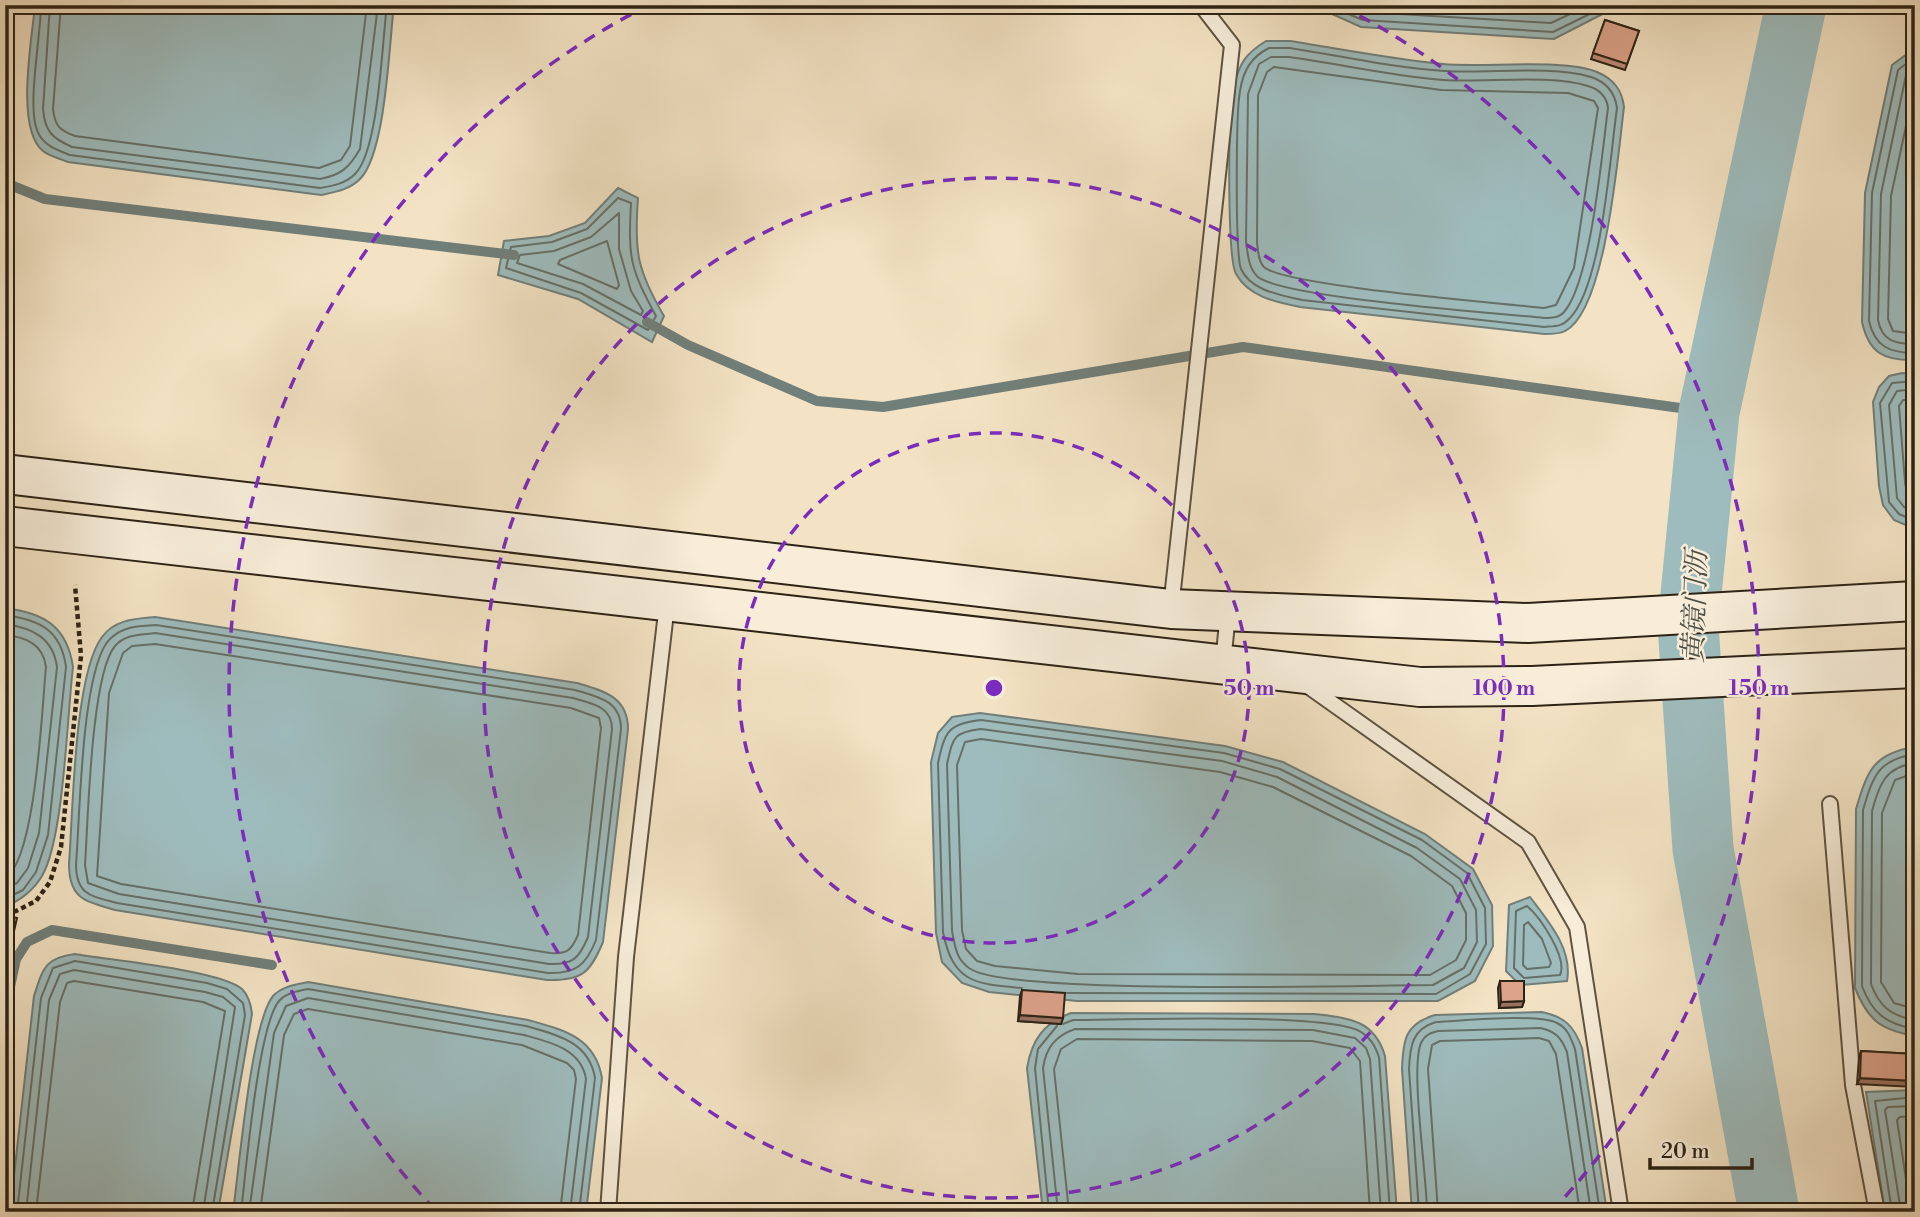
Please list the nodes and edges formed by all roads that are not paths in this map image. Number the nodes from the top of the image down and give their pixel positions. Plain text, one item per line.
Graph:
1 (1201, 5) edge
2 (5, 474) edge
3 (5, 526) edge
4 (668, 600) junction
5 (1915, 601) edge
6 (1171, 609) junction
7 (1228, 611) junction
8 (1223, 664) junction
9 (1915, 668) edge
10 (1293, 675) junction
11 (1830, 804) dead end
12 (608, 1212) edge
13 (1621, 1212) edge
14 (1877, 1212) edge

1 - 6 lane
2 - 6 main road
3 - 4 main road
4 - 8 main road
4 - 12 lane
5 - 7 main road
6 - 7 main road
7 - 8 lane
8 - 10 main road
9 - 10 main road
10 - 13 lane
11 - 14 lane

